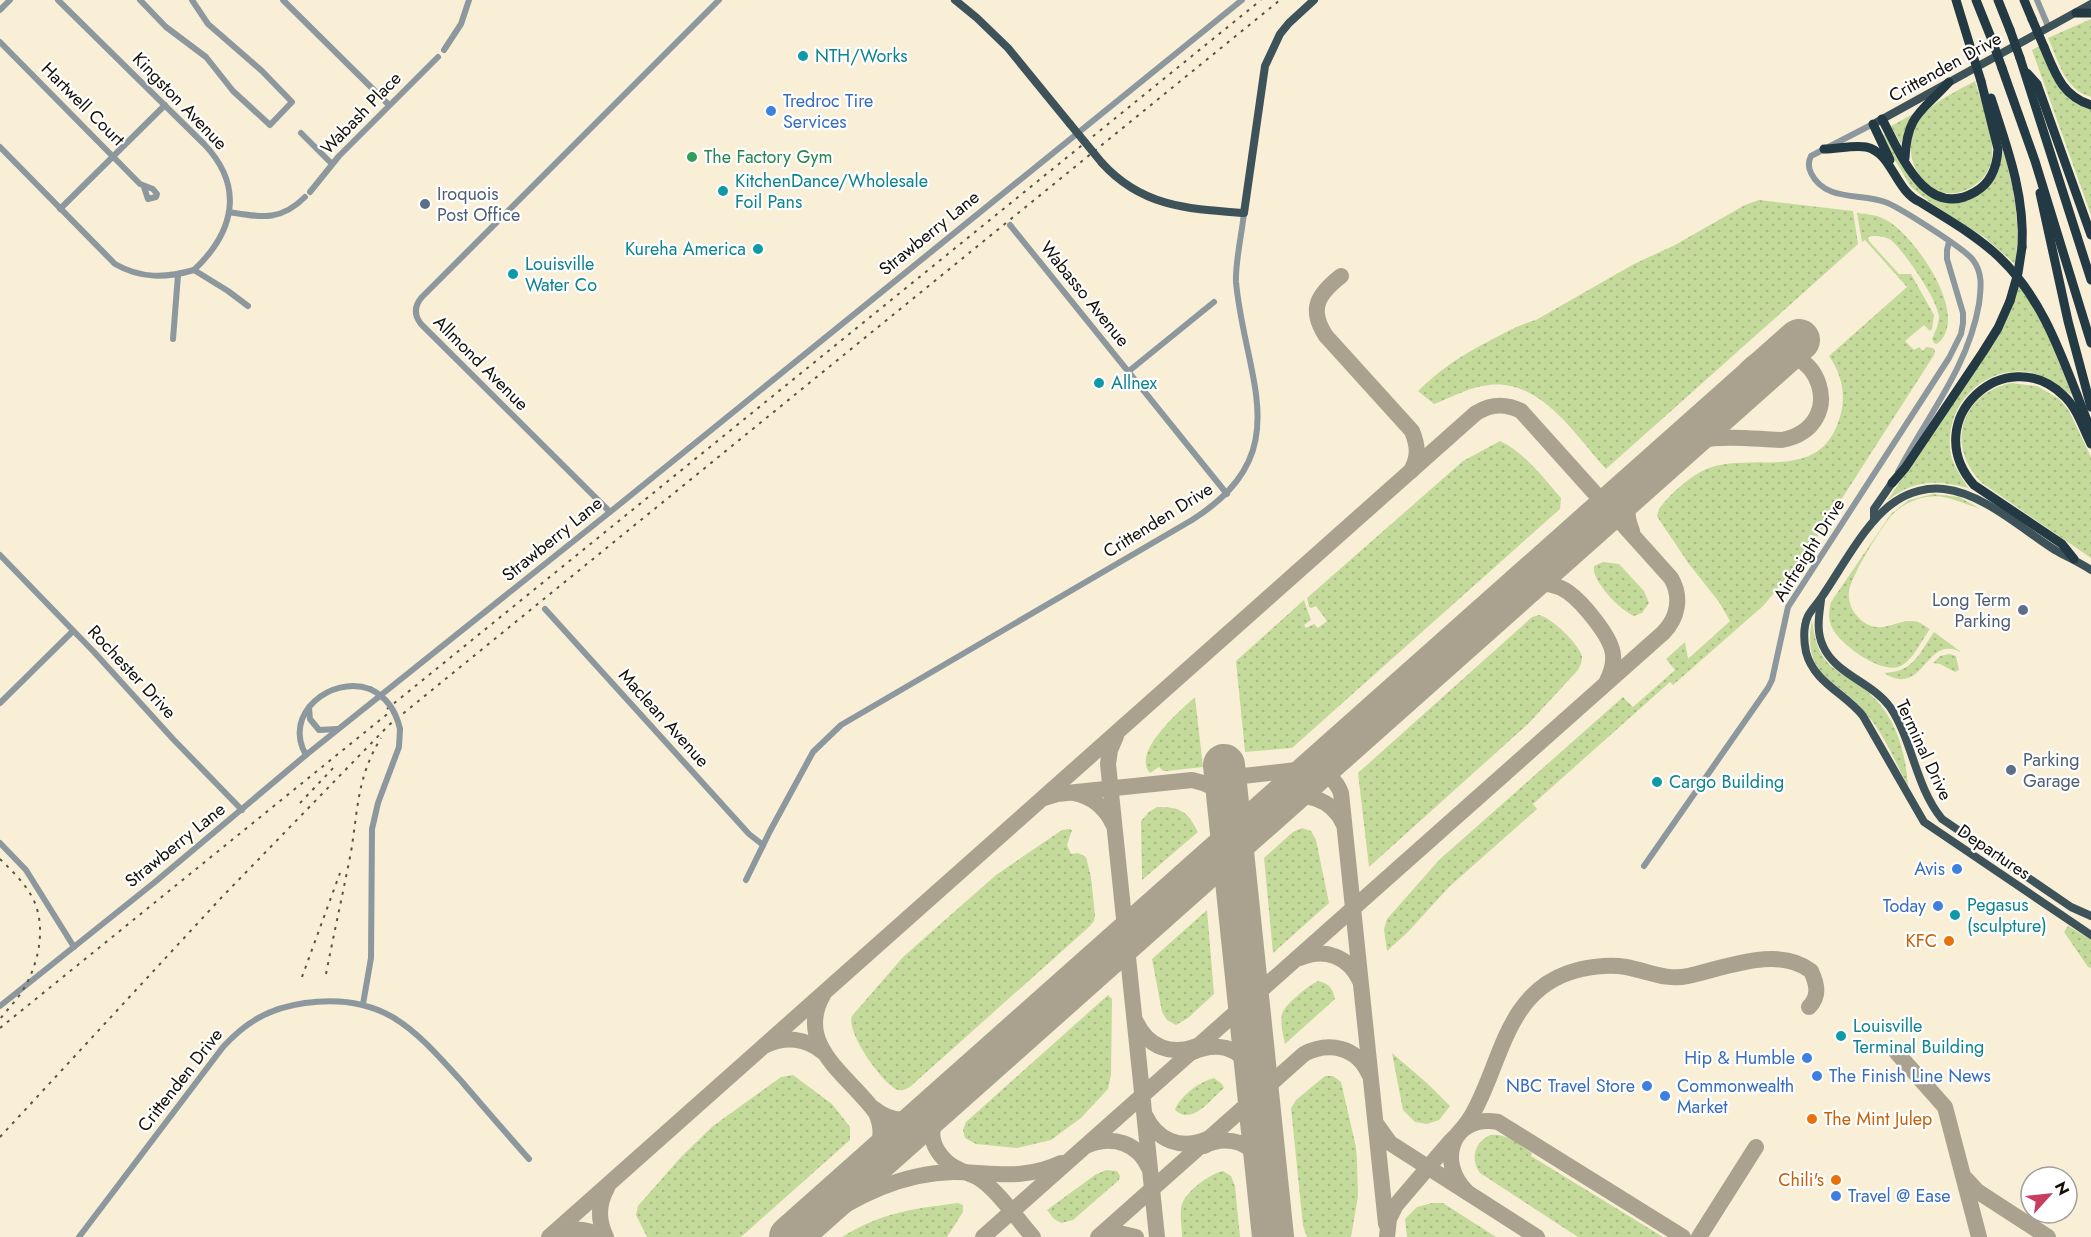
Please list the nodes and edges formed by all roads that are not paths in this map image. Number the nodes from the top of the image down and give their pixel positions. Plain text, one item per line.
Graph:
1 (10, 0) edge
2 (58, 0) edge
3 (140, 0) edge
4 (192, 0) edge
5 (469, 0) edge
6 (719, 0) edge
7 (955, 0) edge
8 (1242, 0) edge
9 (1314, 0) edge
10 (1956, 0) edge
11 (1976, 0) edge
12 (1998, 0) edge
13 (2024, 0) edge
14 (2037, 0) edge
15 (286, 1) edge
16 (2091, 4) edge
17 (0, 10) edge
18 (2076, 13) junction
19 (2091, 13) edge
20 (2048, 26) junction
21 (0, 42) edge
22 (444, 50) dead end
23 (438, 57) dead end
24 (2025, 71) junction
25 (1983, 80) junction
26 (1949, 82) junction
27 (165, 105) junction
28 (389, 105) junction
29 (2091, 105) edge
30 (1878, 122) junction
31 (301, 133) dead end
32 (0, 147) edge
33 (1824, 149) junction
34 (114, 157) junction
35 (1905, 160) junction
36 (2035, 160) junction
37 (332, 164) junction
38 (144, 187) dead end
39 (1920, 202) junction
40 (60, 209) junction
41 (229, 212) junction
42 (1244, 213) junction
43 (1010, 225) dead end
44 (2091, 235) edge
45 (1949, 242) junction
46 (194, 270) junction
47 (178, 275) junction
48 (2091, 280) edge
49 (1214, 302) dead end
50 (248, 306) dead end
51 (173, 339) dead end
52 (2091, 343) edge
53 (1129, 371) junction
54 (2091, 408) edge
55 (2091, 430) edge
56 (2091, 444) edge
57 (1892, 483) junction
58 (1227, 494) junction
59 (610, 512) junction
60 (1874, 519) junction
61 (0, 555) edge
62 (2074, 559) junction
63 (2091, 570) edge
64 (1821, 599) junction
65 (545, 609) dead end
66 (73, 631) junction
67 (0, 703) edge
68 (309, 707) junction
69 (337, 729) junction
70 (306, 755) junction
71 (242, 810) junction
72 (0, 843) edge
73 (763, 845) junction
74 (1644, 866) dead end
75 (746, 880) dead end
76 (2091, 916) edge
77 (2090, 934) edge
78 (74, 946) junction
79 (363, 1004) junction
80 (0, 1006) edge
81 (530, 1159) dead end
82 (79, 1237) edge

1 - 17 street
2 - 27 street, Kingston Avenue
3 - 4 street
5 - 22 street
6 - 59 street, Allmond Avenue
7 - 42 main road, bridge
8 - 59 street, Strawberry Lane
9 - 42 main road, Crittenden Drive
10 - 25 highway, bridge
11 - 36 highway, bridge
12 - 24 highway, bridge
13 - 29 highway, bridge
14 - 20 street
15 - 28 street
16 - 18 main road, Crittenden Drive
18 - 19 highway
18 - 20 main road, Crittenden Drive
20 - 26 main road, Crittenden Drive
21 - 34 street, Hartwell Court
23 - 28 street, Wabash Place
24 - 44 highway
24 - 48 highway
25 - 35 highway
25 - 57 highway, bridge
26 - 30 main road, Crittenden Drive
26 - 35 highway
27 - 34 street
27 - 41 street, Kingston Avenue
28 - 37 street, Wabash Place
30 - 33 street, Crittenden Drive
30 - 35 highway
30 - 39 highway
31 - 37 street
32 - 40 street
33 - 39 highway
33 - 45 street, Crittenden Drive
34 - 38 street, Hartwell Court
34 - 40 street
36 - 52 highway
36 - 54 highway
37 - 41 street, Wabash Place
39 - 55 highway
40 - 47 street
41 - 46 street, Kingston Avenue
42 - 58 street, Crittenden Drive
43 - 53 street, Wabasso Avenue
45 - 57 street
45 - 74 street, Airfreight Drive
46 - 47 street
46 - 50 street
47 - 51 street
49 - 53 street
53 - 58 street, Wabasso Avenue
56 - 62 highway
57 - 60 main road
58 - 73 street, Crittenden Drive
59 - 69 street, Strawberry Lane
60 - 62 main road
60 - 64 main road
61 - 66 street, Rochester Drive
62 - 63 main road
64 - 76 main road, Terminal Drive
64 - 77 main road, Departures
65 - 73 street, Maclean Avenue
66 - 67 street
66 - 71 street, Rochester Drive
68 - 69 street
68 - 70 street
68 - 79 street, bridge
69 - 70 street, Strawberry Lane
70 - 71 street, Strawberry Lane
71 - 78 street, Strawberry Lane
72 - 78 street
73 - 75 street, Crittenden Drive
78 - 80 street, Strawberry Lane
79 - 81 street, Crittenden Drive
79 - 82 street, Crittenden Drive

